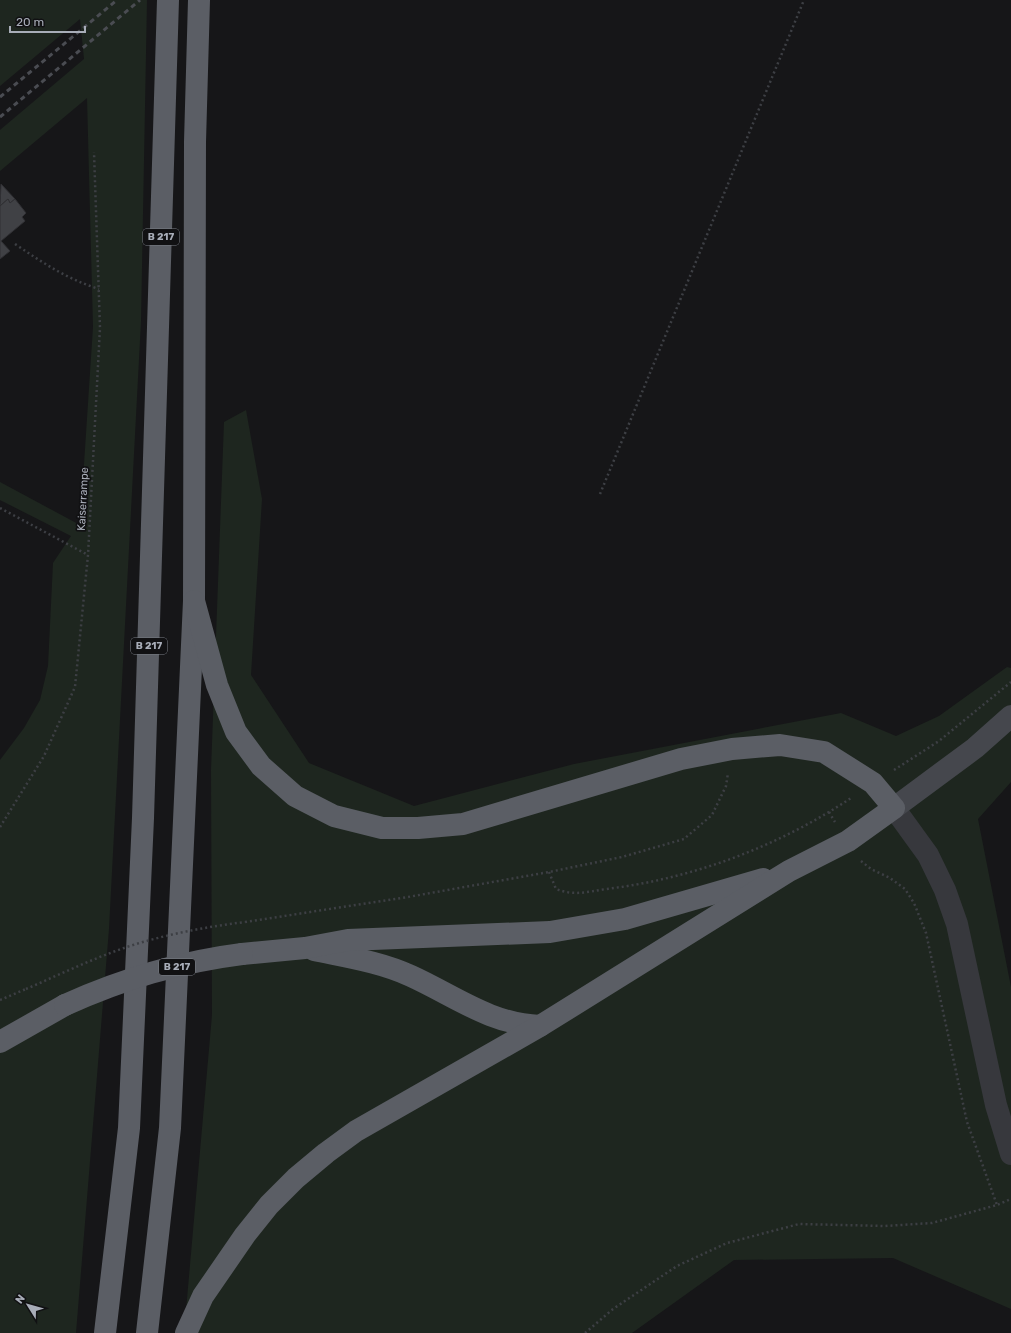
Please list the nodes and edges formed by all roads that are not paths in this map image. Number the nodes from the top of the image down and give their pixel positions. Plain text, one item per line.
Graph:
1 (168, 0) edge
2 (199, 0) edge
3 (194, 600) junction
4 (1011, 716) edge
5 (894, 808) junction
6 (789, 871) junction
7 (305, 948) junction
8 (540, 1026) junction
9 (0, 1042) edge
10 (1011, 1154) edge
11 (105, 1333) edge
12 (147, 1333) edge
13 (186, 1333) edge

1 - 11 highway, B 217
2 - 3 highway, B 217
3 - 5 highway
3 - 12 highway, B 217
4 - 5 main road
5 - 6 highway
5 - 10 street
6 - 7 highway
6 - 8 highway
7 - 8 highway
7 - 9 highway, bridge
8 - 13 highway

